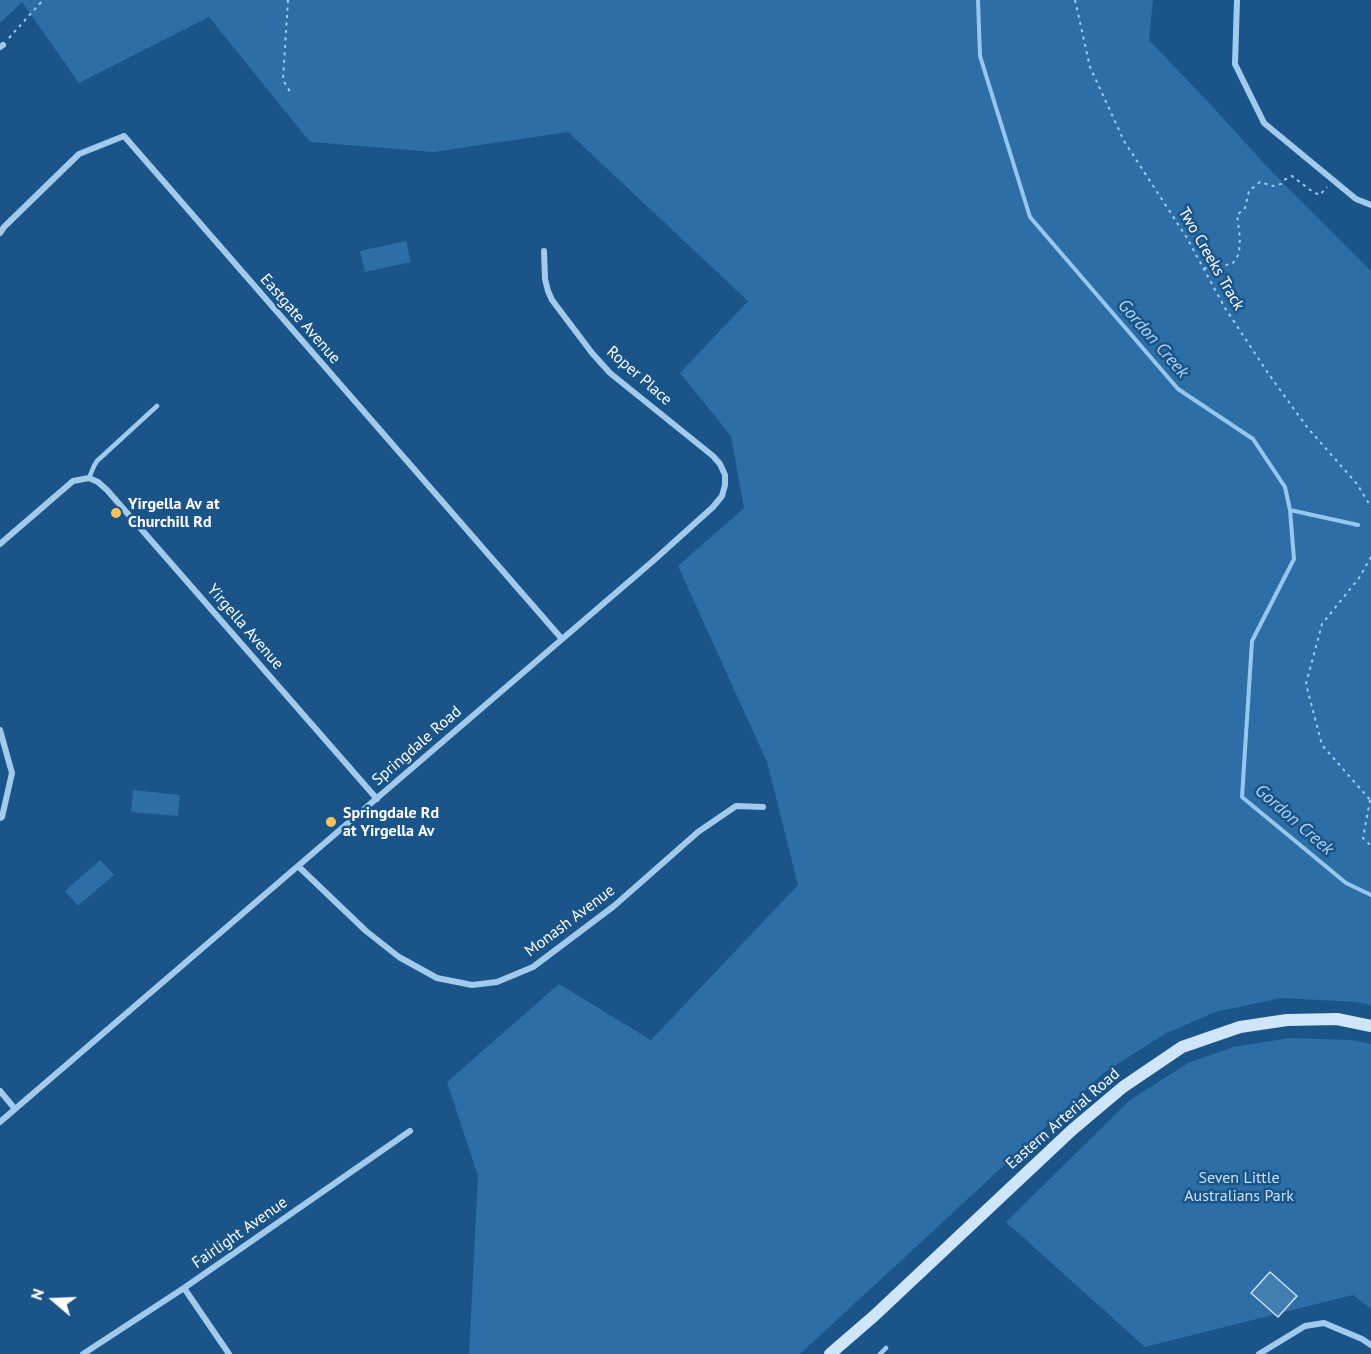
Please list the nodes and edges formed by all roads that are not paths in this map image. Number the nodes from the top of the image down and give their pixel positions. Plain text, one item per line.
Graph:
1 (1237, 0) edge
2 (1371, 205) edge
3 (0, 233) edge
4 (544, 251) dead end
5 (157, 406) dead end
6 (89, 478) junction
7 (713, 507) joint
8 (0, 544) edge
9 (562, 639) junction
10 (0, 730) edge
11 (376, 799) junction
12 (763, 807) dead end
13 (0, 819) edge
14 (298, 866) junction
15 (1371, 1026) edge
16 (0, 1091) edge
17 (15, 1109) junction
18 (0, 1122) edge
19 (410, 1131) dead end
20 (184, 1288) junction
21 (1371, 1345) edge
22 (886, 1348) dead end
23 (83, 1354) edge
24 (229, 1354) edge
25 (830, 1354) edge
26 (880, 1354) edge
27 (1259, 1354) edge

1 - 2 street
3 - 9 street, Eastgate Avenue
4 - 7 street, Roper Place
5 - 6 lane
6 - 8 street
6 - 11 street, Yirgella Avenue
7 - 9 street, Springdale Road
9 - 11 street, Springdale Road
10 - 13 street
11 - 14 street, Springdale Road
12 - 14 street, Monash Avenue
14 - 17 street, Springdale Road
15 - 25 main road, Eastern Arterial Road
16 - 17 street
17 - 18 street, Springdale Road
19 - 20 street, Fairlight Avenue
20 - 23 street, Fairlight Avenue
20 - 24 street
21 - 27 street
22 - 26 lane

